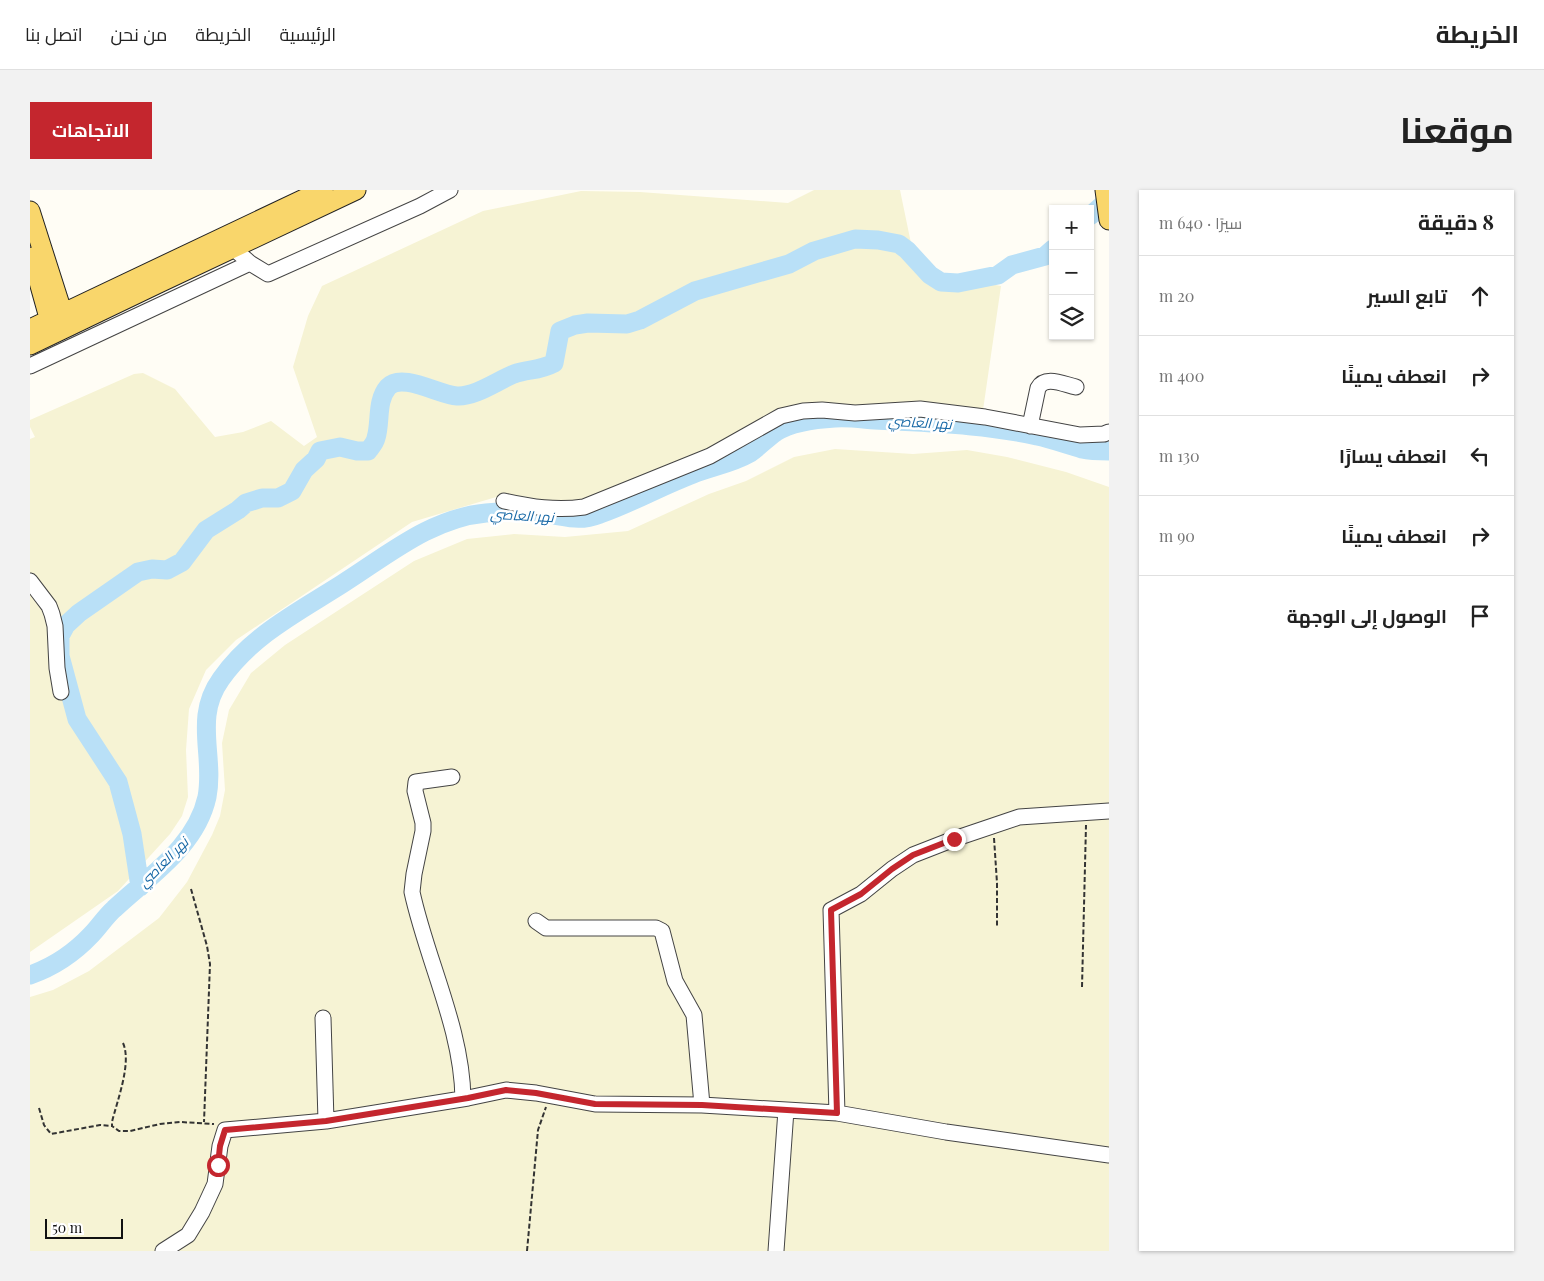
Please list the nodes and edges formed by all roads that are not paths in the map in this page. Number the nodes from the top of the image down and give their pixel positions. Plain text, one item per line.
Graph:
1 (356, 190) edge
2 (450, 190) edge
3 (1105, 190) edge
4 (311, 192) edge
5 (30, 211) edge
6 (1108, 216) edge
7 (233, 248) junction
8 (30, 251) edge
9 (250, 263) junction
10 (58, 324) junction
11 (30, 330) edge
12 (30, 345) edge
13 (30, 366) edge
14 (1076, 387) dead end
15 (1030, 426) junction
16 (1109, 432) edge
17 (504, 501) dead end
18 (30, 581) edge
19 (61, 692) dead end
20 (452, 777) dead end
21 (1109, 811) edge
22 (536, 922) dead end
23 (323, 1018) dead end
24 (463, 1099) junction
25 (702, 1105) junction
26 (786, 1110) junction
27 (837, 1113) junction
28 (326, 1121) junction
29 (1109, 1156) edge
30 (162, 1251) edge
31 (776, 1251) edge

1 - 7 main road
2 - 9 street
3 - 6 main road
4 - 10 main road
5 - 10 main road
7 - 9 street
7 - 10 main road
8 - 10 main road
9 - 13 street
10 - 11 main road
10 - 12 main road
14 - 15 street
15 - 16 street
15 - 17 street
18 - 19 street
20 - 24 street
21 - 27 street
22 - 25 street
23 - 28 street
24 - 25 street
24 - 28 street
25 - 26 street
26 - 27 street
26 - 31 street
27 - 29 street
28 - 30 street

